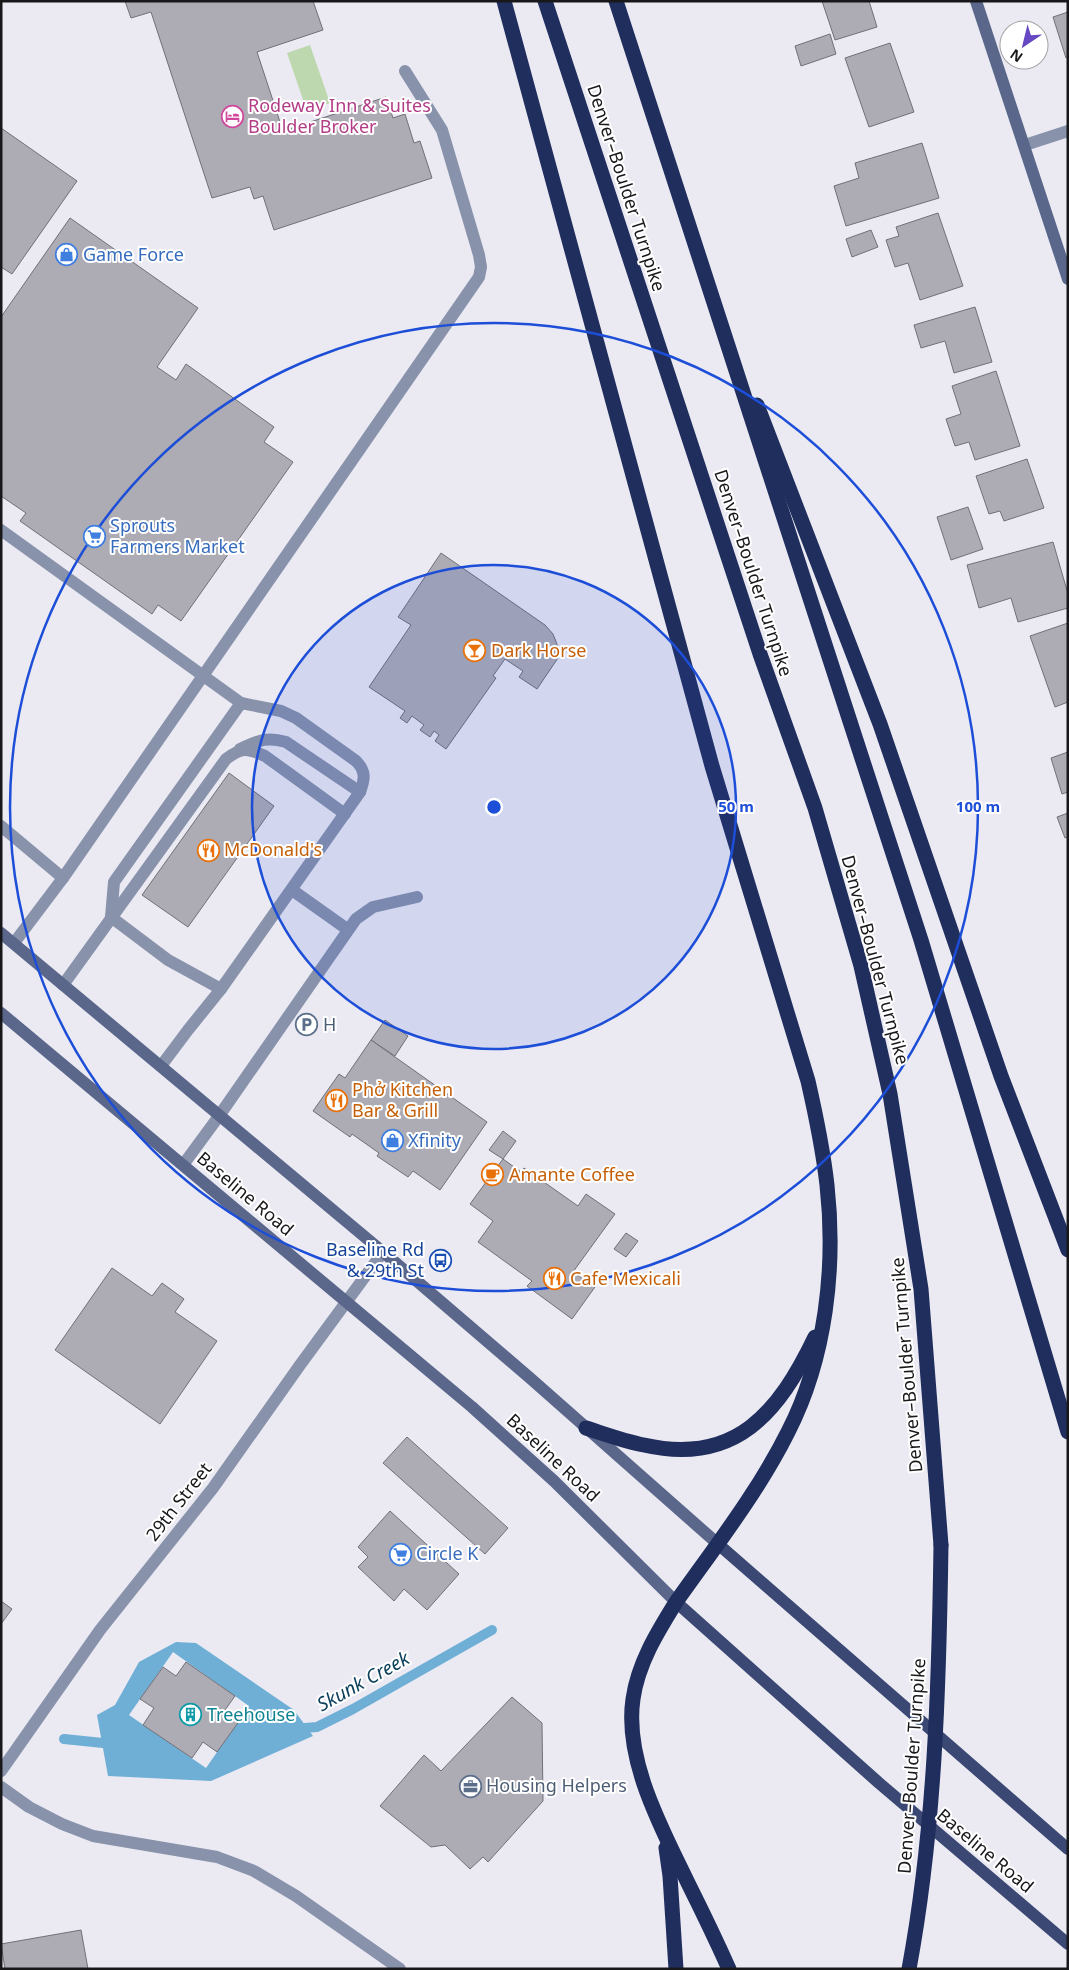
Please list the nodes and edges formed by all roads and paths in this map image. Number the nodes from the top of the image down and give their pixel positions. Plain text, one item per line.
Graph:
1 (504, 1) edge
2 (545, 1) edge
3 (616, 1) edge
4 (976, 1) edge
5 (405, 71) dead end
6 (1068, 130) edge
7 (1025, 145) junction
8 (679, 196) junction
9 (1068, 279) edge
10 (1, 530) edge
11 (204, 675) junction
12 (241, 703) junction
13 (238, 750) junction
14 (360, 792) junction
15 (345, 814) junction
16 (1, 826) edge
17 (62, 878) junction
18 (292, 890) junction
19 (417, 897) dead end
20 (110, 917) junction
21 (347, 929) junction
22 (1, 933) edge
23 (14, 943) junction
24 (63, 985) junction
25 (221, 990) junction
26 (1, 1013) edge
27 (161, 1066) junction
28 (219, 1116) junction
29 (183, 1165) junction
30 (1068, 1250) edge
31 (383, 1252) junction
32 (346, 1302) junction
33 (823, 1320) junction
34 (586, 1428) junction
35 (1068, 1432) edge
36 (718, 1544) junction
37 (676, 1602) junction
38 (1, 1771) edge
39 (1, 1787) edge
40 (664, 1834) junction
41 (1068, 1850) edge
42 (1068, 1944) edge
43 (400, 1969) edge
44 (676, 1969) edge
45 (729, 1969) edge
46 (909, 1969) edge

1 - 33 highway
2 - 46 highway, Denver–Boulder Turnpike, bridge
3 - 8 highway
4 - 7 main road
5 - 11 street
6 - 7 street
7 - 9 main road
8 - 30 highway
8 - 35 highway
10 - 11 street
11 - 12 street
11 - 17 street
12 - 14 street
12 - 20 street
13 - 14 street
13 - 15 street
13 - 20 street
14 - 15 street
15 - 18 street
16 - 17 street
17 - 23 street
18 - 21 street
18 - 25 street
19 - 21 street
20 - 24 street
20 - 25 street
21 - 28 street
22 - 23 main road
23 - 24 main road
24 - 27 main road
25 - 27 street
26 - 29 main road, Baseline Road
27 - 28 main road
28 - 29 street
28 - 31 main road
29 - 32 main road, Baseline Road
31 - 32 street, 29th Street
31 - 34 main road
32 - 37 main road, Baseline Road
32 - 38 street, 29th Street
33 - 34 highway
33 - 36 highway
34 - 36 main road
36 - 37 highway
36 - 41 main road
37 - 40 highway
37 - 42 main road, Baseline Road
39 - 43 street
40 - 44 highway
40 - 45 highway

